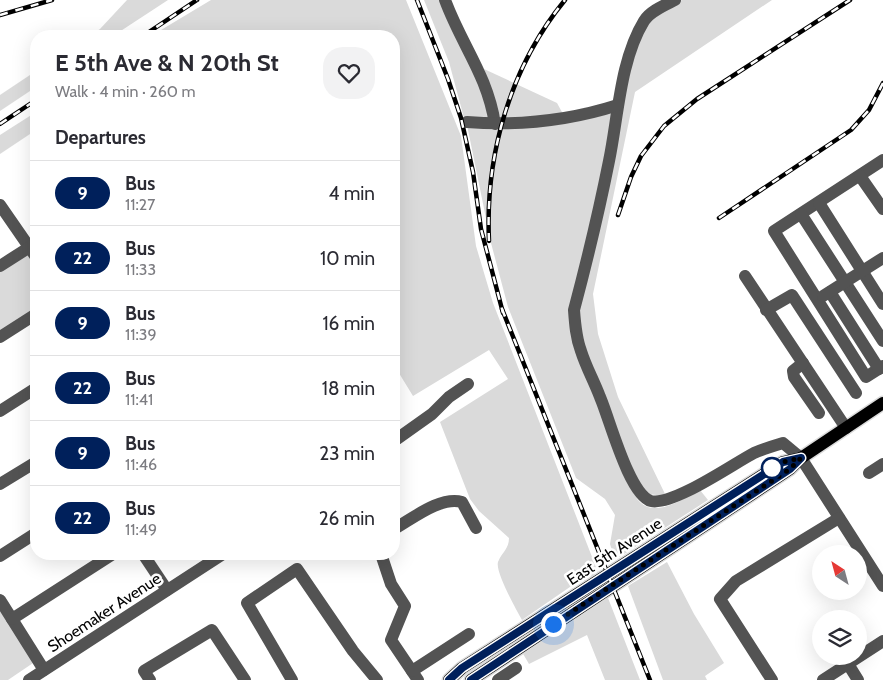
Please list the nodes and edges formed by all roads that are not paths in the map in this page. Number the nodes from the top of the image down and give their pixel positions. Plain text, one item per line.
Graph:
1 (445, 0) edge
2 (675, 0) edge
3 (618, 105) junction
4 (467, 122) dead end
5 (495, 124) junction
6 (883, 160) edge
7 (860, 176) junction
8 (818, 203) junction
9 (0, 205) edge
10 (883, 209) edge
11 (801, 214) junction
12 (30, 245) edge
13 (30, 251) edge
14 (881, 263) edge
15 (0, 266) edge
16 (862, 271) junction
17 (745, 276) dead end
18 (846, 282) junction
19 (830, 292) junction
20 (817, 300) junction
21 (883, 304) edge
22 (766, 310) junction
23 (30, 318) edge
24 (0, 337) edge
25 (883, 341) edge
26 (803, 363) junction
27 (881, 367) edge
28 (468, 384) dead end
29 (30, 392) edge
30 (856, 393) dead end
31 (883, 403) edge
32 (0, 411) edge
33 (819, 413) dead end
34 (846, 428) junction
35 (400, 437) edge
36 (801, 458) junction
37 (883, 464) edge
38 (30, 466) edge
39 (869, 474) dead end
40 (0, 484) edge
41 (839, 518) junction
42 (400, 526) edge
43 (476, 528) dead end
44 (30, 537) edge
45 (0, 556) edge
46 (104, 560) edge
47 (147, 560) edge
48 (213, 560) edge
49 (383, 560) edge
50 (877, 568) edge
51 (883, 586) edge
52 (167, 590) junction
53 (0, 600) edge
54 (12, 618) junction
55 (469, 634) dead end
56 (883, 642) edge
57 (867, 652) edge
58 (846, 665) edge
59 (849, 665) edge
60 (516, 668) dead end
61 (44, 670) junction
62 (415, 675) edge
63 (29, 680) edge
64 (150, 680) edge
65 (245, 680) edge
66 (292, 680) edge
67 (377, 680) edge
68 (449, 680) edge
69 (471, 680) edge
70 (498, 680) edge
71 (772, 680) edge
72 (823, 680) edge
73 (858, 680) edge

1 - 5 street
2 - 3 street
3 - 5 street
3 - 36 street
4 - 5 street
6 - 7 street
7 - 8 street
7 - 10 street
8 - 11 street
8 - 16 street
9 - 12 street
11 - 18 street
11 - 20 street
13 - 15 street
14 - 16 street
16 - 18 street
16 - 21 street
17 - 22 street
18 - 19 street
18 - 25 street
19 - 20 street
19 - 27 street
20 - 27 street
22 - 26 street
22 - 30 street
23 - 24 street
26 - 33 street
26 - 34 street
28 - 35 street
29 - 32 street
31 - 34 main road, East 5th Avenue
34 - 36 main road, East 5th Avenue
36 - 41 street
36 - 68 main road, East 5th Avenue
36 - 69 main road, East 5th Avenue
37 - 39 street
38 - 40 street
41 - 50 street
41 - 71 street
42 - 43 street
44 - 45 street
46 - 54 street
47 - 52 street
48 - 52 street, Shoemaker Avenue
49 - 62 street
50 - 51 street
52 - 61 street, Shoemaker Avenue
53 - 54 street
54 - 61 street
55 - 62 street
56 - 57 street
58 - 72 street
59 - 73 street
60 - 70 street
61 - 63 street, Shoemaker Avenue
64 - 65 street
66 - 67 street

